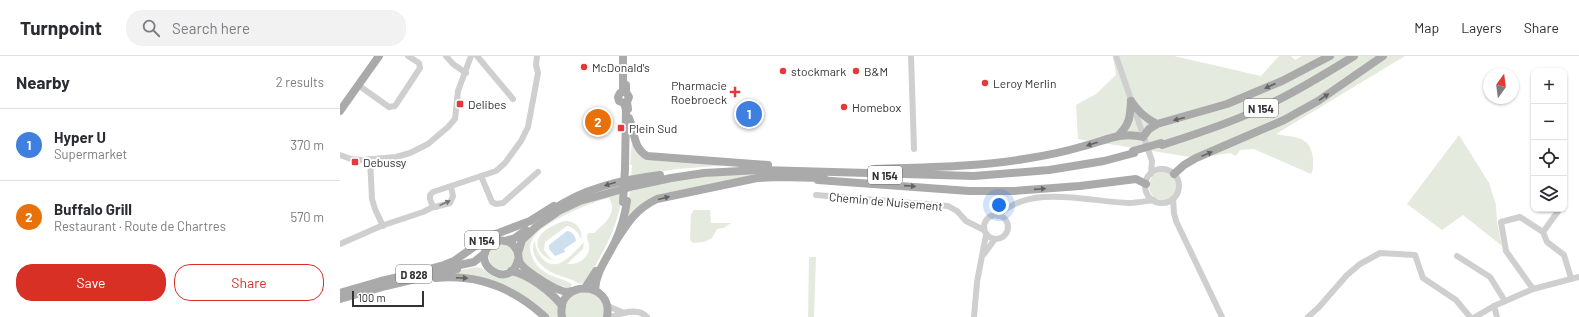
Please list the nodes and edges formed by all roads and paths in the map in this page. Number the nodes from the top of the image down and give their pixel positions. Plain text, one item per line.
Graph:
1 (379, 56) edge
2 (408, 56) edge
3 (446, 56) edge
4 (471, 56) edge
5 (477, 56) edge
6 (537, 56) edge
7 (625, 56) edge
8 (911, 56) edge
9 (1116, 56) edge
10 (1330, 56) edge
11 (1349, 56) edge
12 (1354, 56) edge
13 (1383, 56) edge
14 (466, 74) junction
15 (358, 85) junction
16 (513, 99) dead end
17 (1131, 101) junction
18 (625, 103) junction
19 (340, 112) edge
20 (629, 118) junction
21 (1157, 124) junction
22 (1118, 136) junction
23 (1143, 137) junction
24 (1162, 144) junction
25 (914, 148) dead end
26 (1134, 152) junction
27 (340, 155) edge
28 (370, 159) junction
29 (1152, 161) junction
30 (768, 165) junction
31 (627, 168) junction
32 (875, 169) junction
33 (1049, 170) junction
34 (1163, 170) junction
35 (538, 172) dead end
36 (1151, 174) junction
37 (1174, 174) junction
38 (481, 176) junction
39 (745, 180) junction
40 (451, 188) junction
41 (1146, 188) junction
42 (816, 195) dead end
43 (1173, 199) junction
44 (566, 200) junction
45 (1154, 200) junction
46 (625, 201) junction
47 (1139, 202) junction
48 (1162, 203) junction
49 (1013, 206) junction
50 (433, 207) junction
51 (1558, 212) edge
52 (1174, 213) junction
53 (998, 216) junction
54 (1006, 221) junction
55 (985, 222) junction
56 (974, 224) junction
57 (383, 226) junction
58 (985, 232) junction
59 (1543, 232) junction
60 (994, 239) junction
61 (505, 241) junction
62 (616, 241) junction
63 (340, 244) edge
64 (485, 253) junction
65 (518, 256) junction
66 (1457, 256) dead end
67 (982, 257) junction
68 (487, 266) junction
69 (511, 271) junction
70 (1579, 276) edge
71 (399, 277) junction
72 (1572, 278) junction
73 (409, 280) junction
74 (585, 288) junction
75 (1533, 289) junction
76 (596, 290) junction
77 (572, 291) junction
78 (340, 293) edge
79 (340, 298) edge
80 (1505, 301) junction
81 (562, 306) junction
82 (608, 306) junction
83 (1494, 306) junction
84 (624, 312) junction
85 (545, 317) edge
86 (562, 317) edge
87 (608, 317) edge
88 (611, 317) edge
89 (647, 317) edge
90 (974, 317) edge
91 (1222, 317) edge
92 (1308, 317) edge
93 (1470, 317) edge
94 (1476, 317) edge
95 (1497, 317) edge

1 - 15 main road
2 - 15 street
3 - 14 street
4 - 14 street
5 - 16 street
6 - 38 street
7 - 18 main road
8 - 25 street
9 - 17 street
10 -> 21 main road
11 - 24 main road, N 154
12 - 24 main road, N 154
37 -> 13 main road
14 - 28 street
15 - 19 main road
17 - 21 main road
17 - 22 main road
17 - 23 street
18 - 20 main road
18 - 31 main road
20 - 30 main road
20 - 31 main road
21 - 23 main road
22 - 23 main road
22 -> 32 main road
23 - 29 street
24 - 26 main road, N 154, bridge
26 - 32 main road, N 154
26 - 33 main road, N 154
27 - 28 street
28 - 57 street
29 - 34 street
29 - 36 street
30 - 32 main road, N 154
30 -> 44 main road, N 154
31 - 46 main road
33 - 39 main road
33 - 65 main road, N 154
34 - 36 street
34 - 37 street
35 - 38 street
36 - 41 street
37 - 43 street
38 - 40 street
39 -> 41 main road
62 -> 39 main road
50 -> 40 street
40 - 50 street
41 - 45 street
41 - 47 street
42 - 56 street, Chemin de Nuisement
43 - 48 street
43 - 52 street
44 - 61 main road, N 154
44 - 71 main road, N 154
45 - 47 street
45 - 48 street
46 - 62 main road
46 - 74 main road
47 - 49 street
48 - 52 street
49 - 53 street
49 - 54 street
50 - 57 street
51 - 59 street
52 - 91 street
53 - 54 street
53 - 55 street
54 - 60 street
55 - 56 street
55 - 58 street
56 - 58 street, Chemin de Nuisement
57 - 63 street
58 - 60 street
58 - 67 street
59 - 72 street
59 - 75 street
60 - 67 street
61 - 64 main road, N 154
61 - 65 main road, N 154
62 - 76 main road
64 - 68 main road, N 154
64 - 71 main road, D 828
65 - 69 main road, N 154
65 - 77 main road, N 154
66 - 80 street
67 - 90 street
68 - 69 main road, N 154
68 - 73 main road, D 828
69 - 81 main road, N 154
70 - 72 street
71 - 78 main road, D 828
72 - 75 street
73 - 79 main road, D 828
73 -> 85 main road, D 828
74 - 76 main road
74 - 77 main road
75 - 80 street
76 - 82 main road
77 - 81 main road
80 - 83 street
81 - 86 main road
82 - 84 street
82 - 87 main road
83 - 94 street
83 - 95 street
84 - 88 street
84 - 89 street
92 - 93 street

